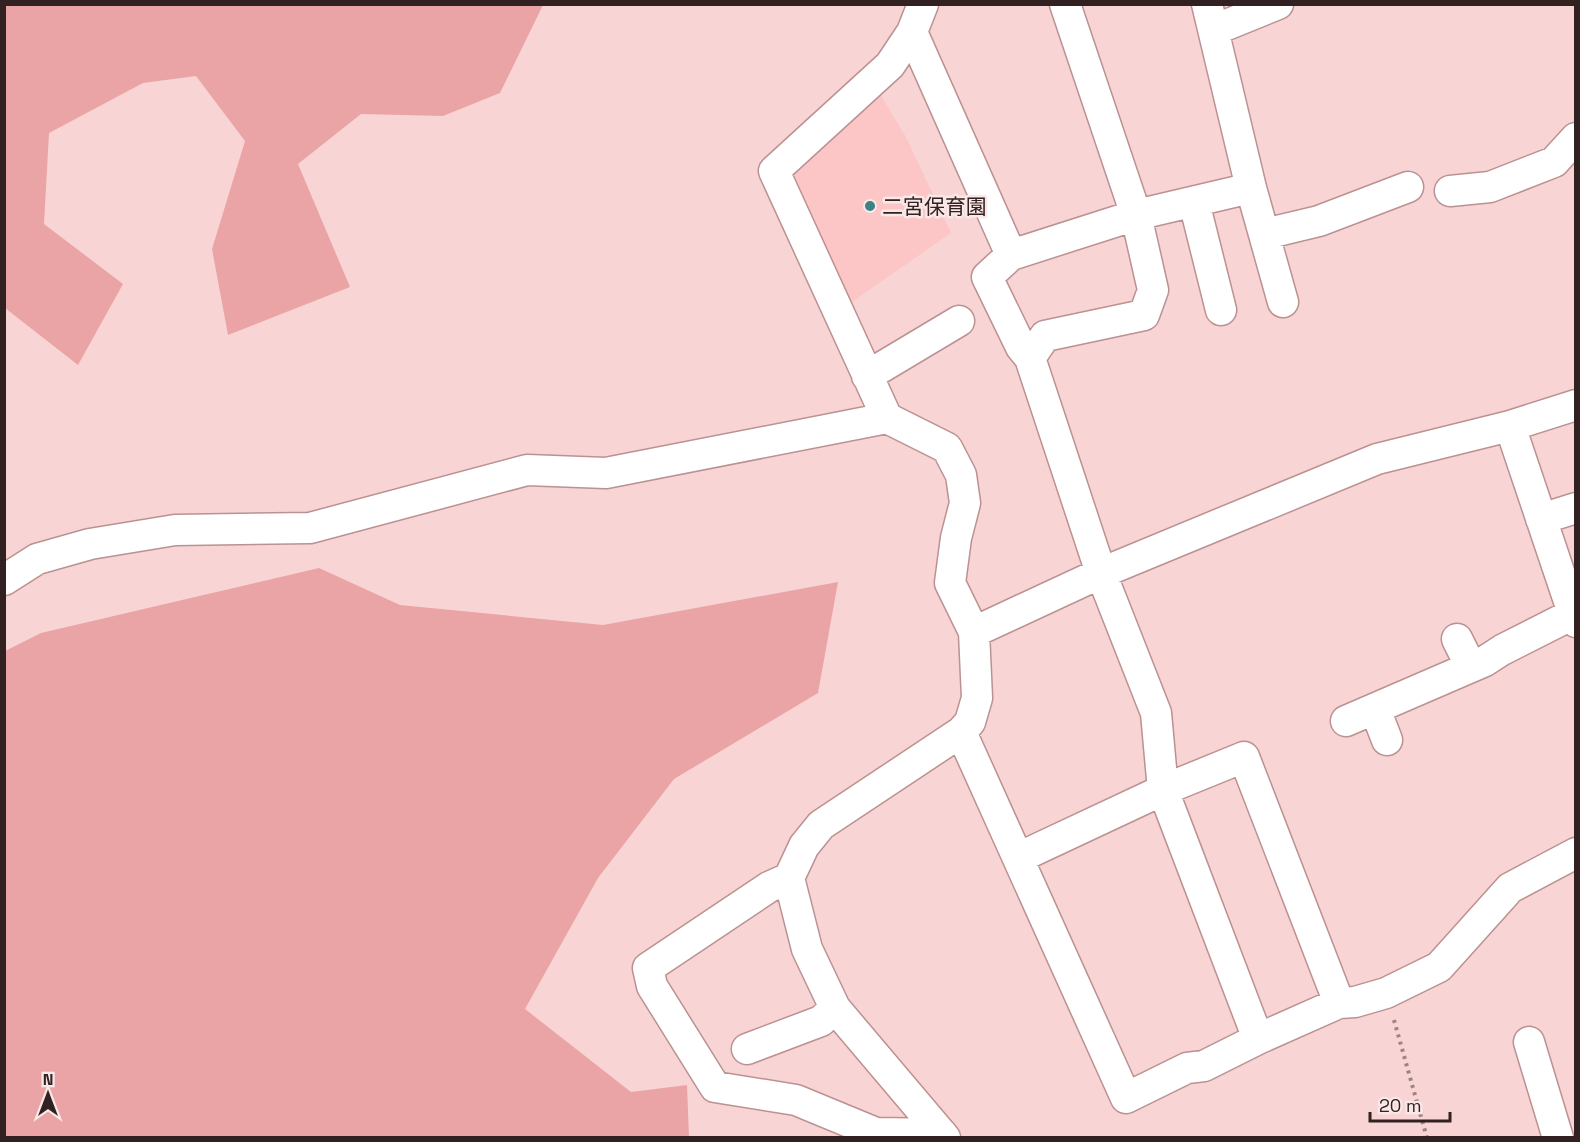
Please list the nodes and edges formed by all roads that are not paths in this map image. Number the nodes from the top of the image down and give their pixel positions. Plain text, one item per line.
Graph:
1 (923, 4) edge
2 (1065, 4) edge
3 (1278, 4) edge
4 (1211, 17) edge
5 (912, 32) junction
6 (1575, 138) edge
7 (1408, 187) dead end
8 (1251, 188) junction
9 (1450, 191) dead end
10 (1194, 202) junction
11 (1136, 215) junction
12 (1265, 234) junction
13 (1011, 255) junction
14 (1283, 302) dead end
15 (1221, 310) dead end
16 (959, 321) dead end
17 (1030, 358) junction
18 (867, 376) junction
19 (1575, 405) edge
20 (887, 418) junction
21 (1510, 426) junction
22 (1575, 508) edge
23 (1541, 519) junction
24 (1101, 573) junction
25 (4, 580) edge
26 (1574, 618) edge
27 (974, 632) junction
28 (1457, 639) dead end
29 (1471, 667) junction
30 (1375, 709) junction
31 (1346, 721) dead end
32 (961, 732) junction
33 (1387, 740) dead end
34 (1163, 790) junction
35 (1575, 853) edge
36 (1018, 858) junction
37 (789, 878) junction
38 (1339, 1003) junction
39 (835, 1008) junction
40 (1258, 1039) junction
41 (1529, 1042) dead end
42 (747, 1049) dead end
43 (943, 1136) edge
44 (1558, 1137) edge

1 - 5 street
2 - 11 street
3 - 4 street
4 - 8 street
5 - 13 street
5 - 18 street
6 - 9 street
7 - 12 street
8 - 10 street
8 - 12 street
10 - 11 street
10 - 15 street
11 - 13 street
11 - 17 street
12 - 14 street
13 - 17 street
16 - 18 street
17 - 24 street
18 - 20 street
19 - 21 street
20 - 25 street
20 - 27 street
21 - 23 street
21 - 24 street
22 - 23 street
23 - 26 street
24 - 27 street
24 - 34 street
26 - 29 street
27 - 32 street
28 - 29 street
29 - 30 street
30 - 31 street
30 - 33 street
32 - 36 street
32 - 37 street
34 - 36 street
34 - 38 street
34 - 40 street
35 - 38 street
36 - 40 street
37 - 39 street
37 - 43 street
38 - 40 street
39 - 42 street
39 - 43 street
41 - 44 street

